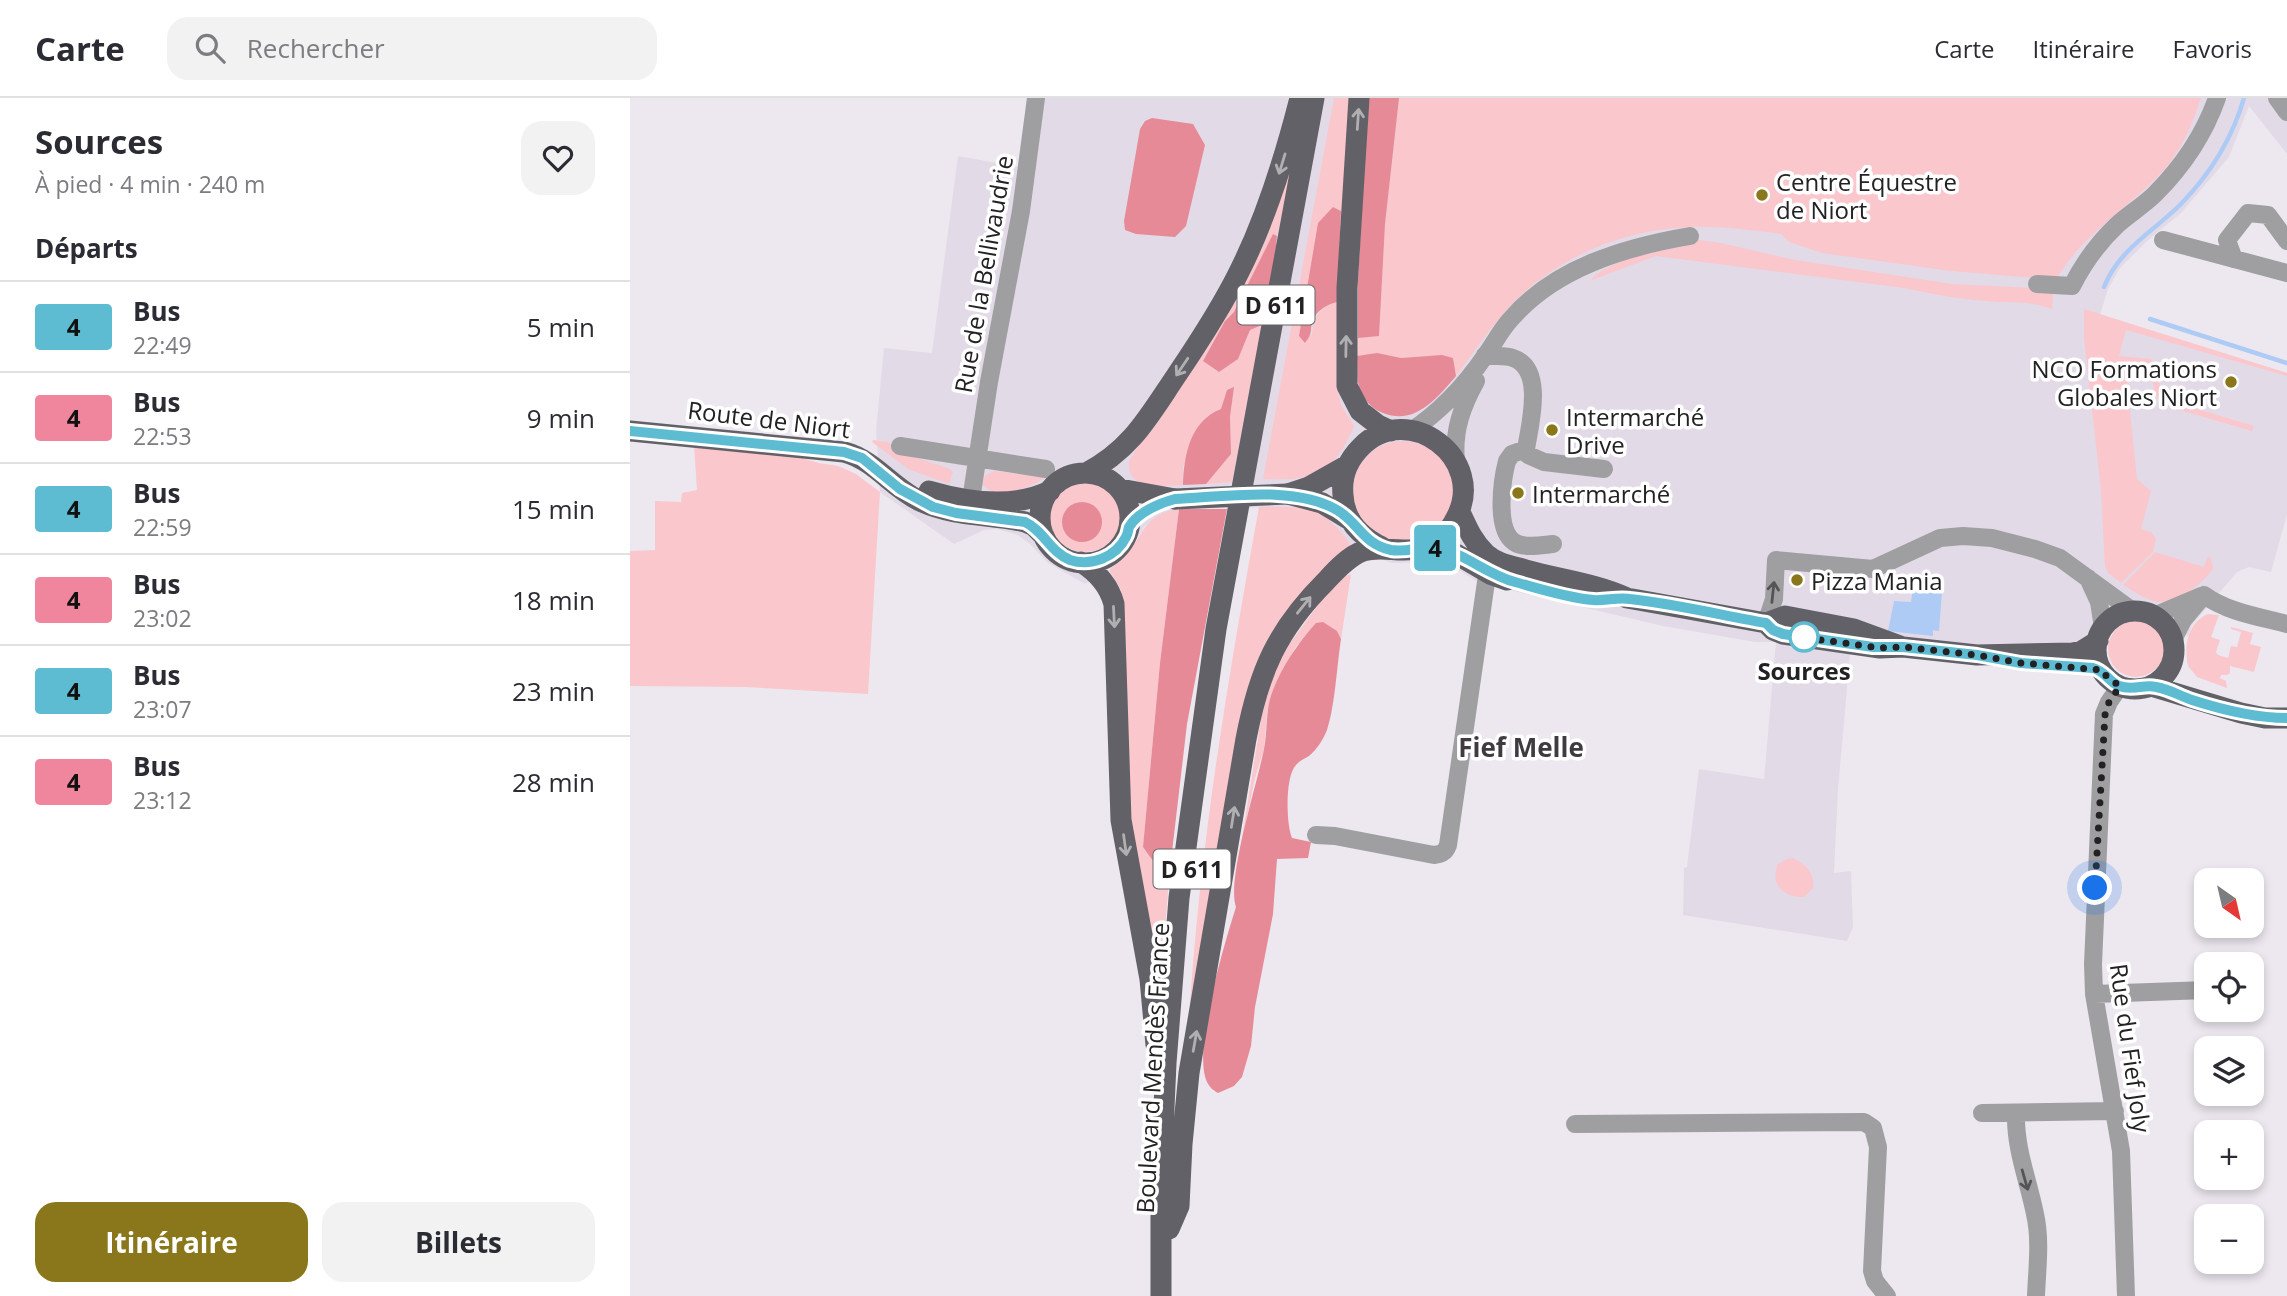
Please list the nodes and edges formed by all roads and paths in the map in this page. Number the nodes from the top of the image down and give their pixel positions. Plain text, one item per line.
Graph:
1 (1036, 98) edge
2 (1300, 98) edge
3 (1314, 98) edge
4 (1323, 98) edge
5 (1359, 98) edge
6 (2217, 98) edge
7 (2277, 98) edge
8 (2287, 112) edge
9 (1690, 236) dead end
10 (2164, 240) dead end
11 (2287, 241) edge
12 (2234, 258) junction
13 (2287, 273) edge
14 (2037, 284) dead end
15 (1485, 355) junction
16 (630, 422) edge
17 (630, 431) edge
18 (1401, 431) junction
19 (900, 446) dead end
20 (1526, 449) junction
21 (978, 458) junction
22 (1455, 461) junction
23 (1348, 465) junction
24 (1604, 468) dead end
25 (1046, 469) dead end
26 (1086, 472) junction
27 (1120, 488) junction
28 (1050, 491) junction
29 (1288, 494) junction
30 (1175, 499) junction
31 (970, 507) junction
32 (1243, 512) junction
33 (1460, 512) junction
34 (1350, 520) junction
35 (1129, 527) junction
36 (1044, 536) junction
37 (1553, 544) dead end
38 (1382, 547) junction
39 (1426, 547) junction
40 (1081, 562) junction
41 (1490, 574) junction
42 (2088, 578) junction
43 (2204, 595) junction
44 (1627, 598) junction
45 (2144, 614) junction
46 (1766, 623) junction
47 (2287, 624) edge
48 (2101, 635) junction
49 (2172, 640) junction
50 (1977, 655) junction
51 (2171, 665) junction
52 (2102, 670) junction
53 (2120, 686) junction
54 (2151, 686) junction
55 (2287, 717) edge
56 (1316, 835) dead end
57 (2194, 990) edge
58 (2094, 994) junction
59 (2115, 1111) junction
60 (1982, 1113) dead end
61 (2016, 1113) junction
62 (1576, 1124) dead end
63 (1161, 1174) junction
64 (1169, 1229) junction
65 (1161, 1296) edge
66 (1169, 1296) edge
67 (1887, 1296) edge
68 (2036, 1296) edge
69 (2126, 1296) edge

1 - 21 street, Rue de la Bellivaudrie
2 -> 26 main road
3 - 32 main road, D 611
4 - 32 main road, D 611
18 -> 5 main road
6 - 14 street
7 - 8 street
9 - 15 street
10 - 12 street
11 - 12 street
12 - 13 street
15 - 18 street
15 - 20 street
15 - 22 street
16 - 31 main road, Route de Niort
17 - 31 main road, Route de Niort
18 - 22 main road
18 - 23 main road
19 - 21 street
20 - 24 street
20 - 37 street
21 - 25 street
21 - 31 street, Rue de la Bellivaudrie
22 - 33 main road
23 - 29 main road
23 - 34 main road
26 - 27 main road
26 - 28 main road
27 - 30 main road
27 - 35 main road
28 - 31 main road
28 - 36 main road
29 - 30 main road, bridge
29 - 34 main road
30 - 35 main road
31 - 36 main road
32 - 63 main road, Boulevard Mendès France / D 611
32 - 64 main road, Boulevard Mendès France / D 611
33 - 39 main road
33 - 44 main road
34 - 38 main road
35 - 40 main road
36 - 40 main road
38 - 39 main road
64 -> 38 main road
39 - 41 main road
40 -> 63 main road
41 - 44 main road
41 - 56 street
42 - 45 street
46 -> 42 street
42 - 48 street
43 - 45 street
43 - 47 street
43 - 49 street
44 - 46 main road
45 - 48 main road
45 - 49 main road
46 - 50 main road
48 - 50 main road
48 - 52 main road
49 - 51 main road
50 - 52 main road
51 - 54 main road
51 - 55 main road
52 - 53 main road
53 - 54 main road
53 - 58 street, Rue du Fief Joly
54 - 55 main road
57 - 58 street
58 - 59 street, Rue du Fief Joly
59 - 61 street
59 - 69 street, Rue du Fief Joly
60 - 61 street
61 -> 68 street
62 - 67 street
63 - 65 main road, Boulevard Mendès France / D 611
64 - 66 main road, Boulevard Mendès France / D 611

